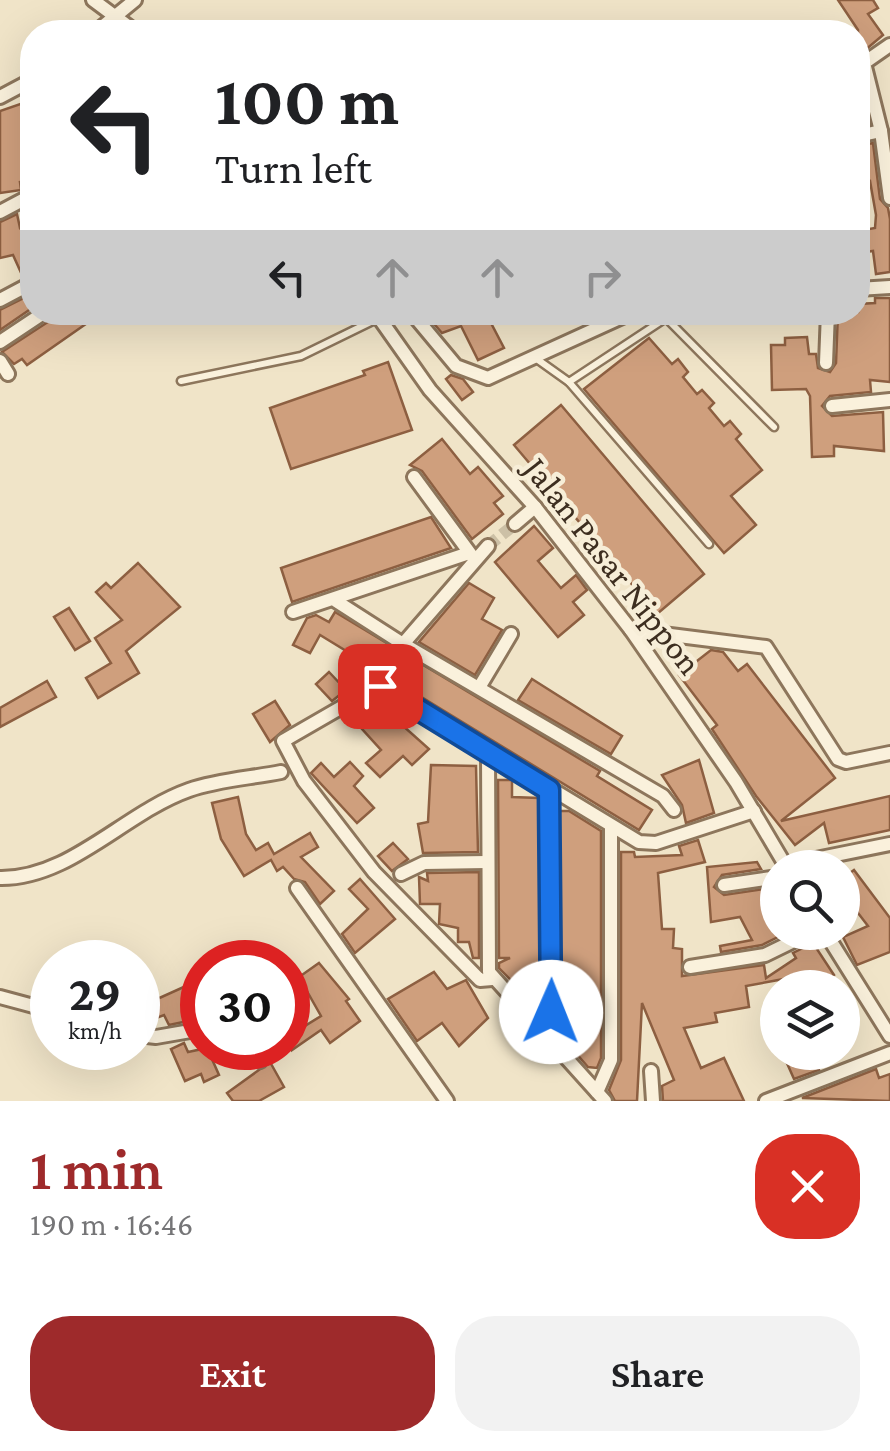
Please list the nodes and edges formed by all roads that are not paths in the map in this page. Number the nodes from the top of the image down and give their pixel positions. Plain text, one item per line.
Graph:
1 (92, 0) edge
2 (135, 0) edge
3 (116, 16) junction
4 (111, 20) edge
5 (121, 20) edge
6 (870, 100) edge
7 (881, 131) junction
8 (870, 133) edge
9 (890, 198) edge
10 (26, 325) edge
11 (363, 325) edge
12 (389, 325) edge
13 (421, 325) edge
14 (603, 325) edge
15 (655, 325) edge
16 (673, 325) edge
17 (828, 325) edge
18 (0, 342) edge
19 (533, 356) junction
20 (826, 364) dead end
21 (181, 380) dead end
22 (569, 382) junction
23 (890, 400) edge
24 (832, 406) dead end
25 (774, 428) dead end
26 (414, 478) dead end
27 (535, 507) junction
28 (515, 524) tunnel mouth
29 (709, 544) dead end
30 (488, 546) tunnel mouth
31 (471, 555) junction
32 (336, 601) junction
33 (292, 612) dead end
34 (631, 630) junction
35 (511, 634) dead end
36 (403, 644) junction
37 (480, 686) junction
38 (488, 753) junction
39 (890, 753) edge
40 (281, 772) dead end
41 (549, 790) junction
42 (674, 810) dead end
43 (754, 811) junction
44 (611, 828) junction
45 (890, 844) edge
46 (774, 850) edge
47 (860, 851) edge
48 (486, 862) junction
49 (401, 874) dead end
50 (760, 876) edge
51 (0, 878) edge
52 (724, 886) dead end
53 (297, 888) dead end
54 (775, 950) edge
55 (836, 950) edge
56 (690, 967) dead end
57 (492, 979) junction
58 (0, 997) edge
59 (30, 1004) edge
60 (890, 1036) edge
61 (550, 1043) junction
62 (890, 1053) edge
63 (651, 1072) dead end
64 (601, 1097) edge
65 (447, 1101) edge
66 (653, 1101) edge
67 (766, 1101) edge

1 - 3 street
2 - 3 street
3 - 4 street
3 - 5 street
6 - 7 street
7 - 8 street
7 - 9 street
10 - 18 street
11 - 21 lane
12 - 27 street, Jalan Pasar Nippon
13 - 19 street
14 - 19 street
15 - 22 lane
16 - 25 lane
17 - 20 street
19 - 22 lane
22 - 29 lane
23 - 24 street
26 - 31 street
27 - 28 street
27 - 34 street, Jalan Pasar Nippon
30 - 31 street
31 - 32 street
31 - 36 street
32 - 33 street
32 - 36 street
34 - 39 street
34 - 43 street, Jalan Pasar Nippon
35 - 37 street
36 - 37 street
37 - 42 street
38 - 41 street
38 - 48 street
38 - 57 street
40 - 51 street
41 - 44 street
41 - 61 street
43 - 44 street
43 - 46 street, Jalan Pasar Nippon
44 - 64 street
45 - 47 street
48 - 49 street
48 - 57 street
50 - 52 street
53 - 65 street
54 - 56 street
55 - 60 street
57 - 61 street
58 - 59 street
61 - 64 street
62 - 67 street
63 - 66 street

